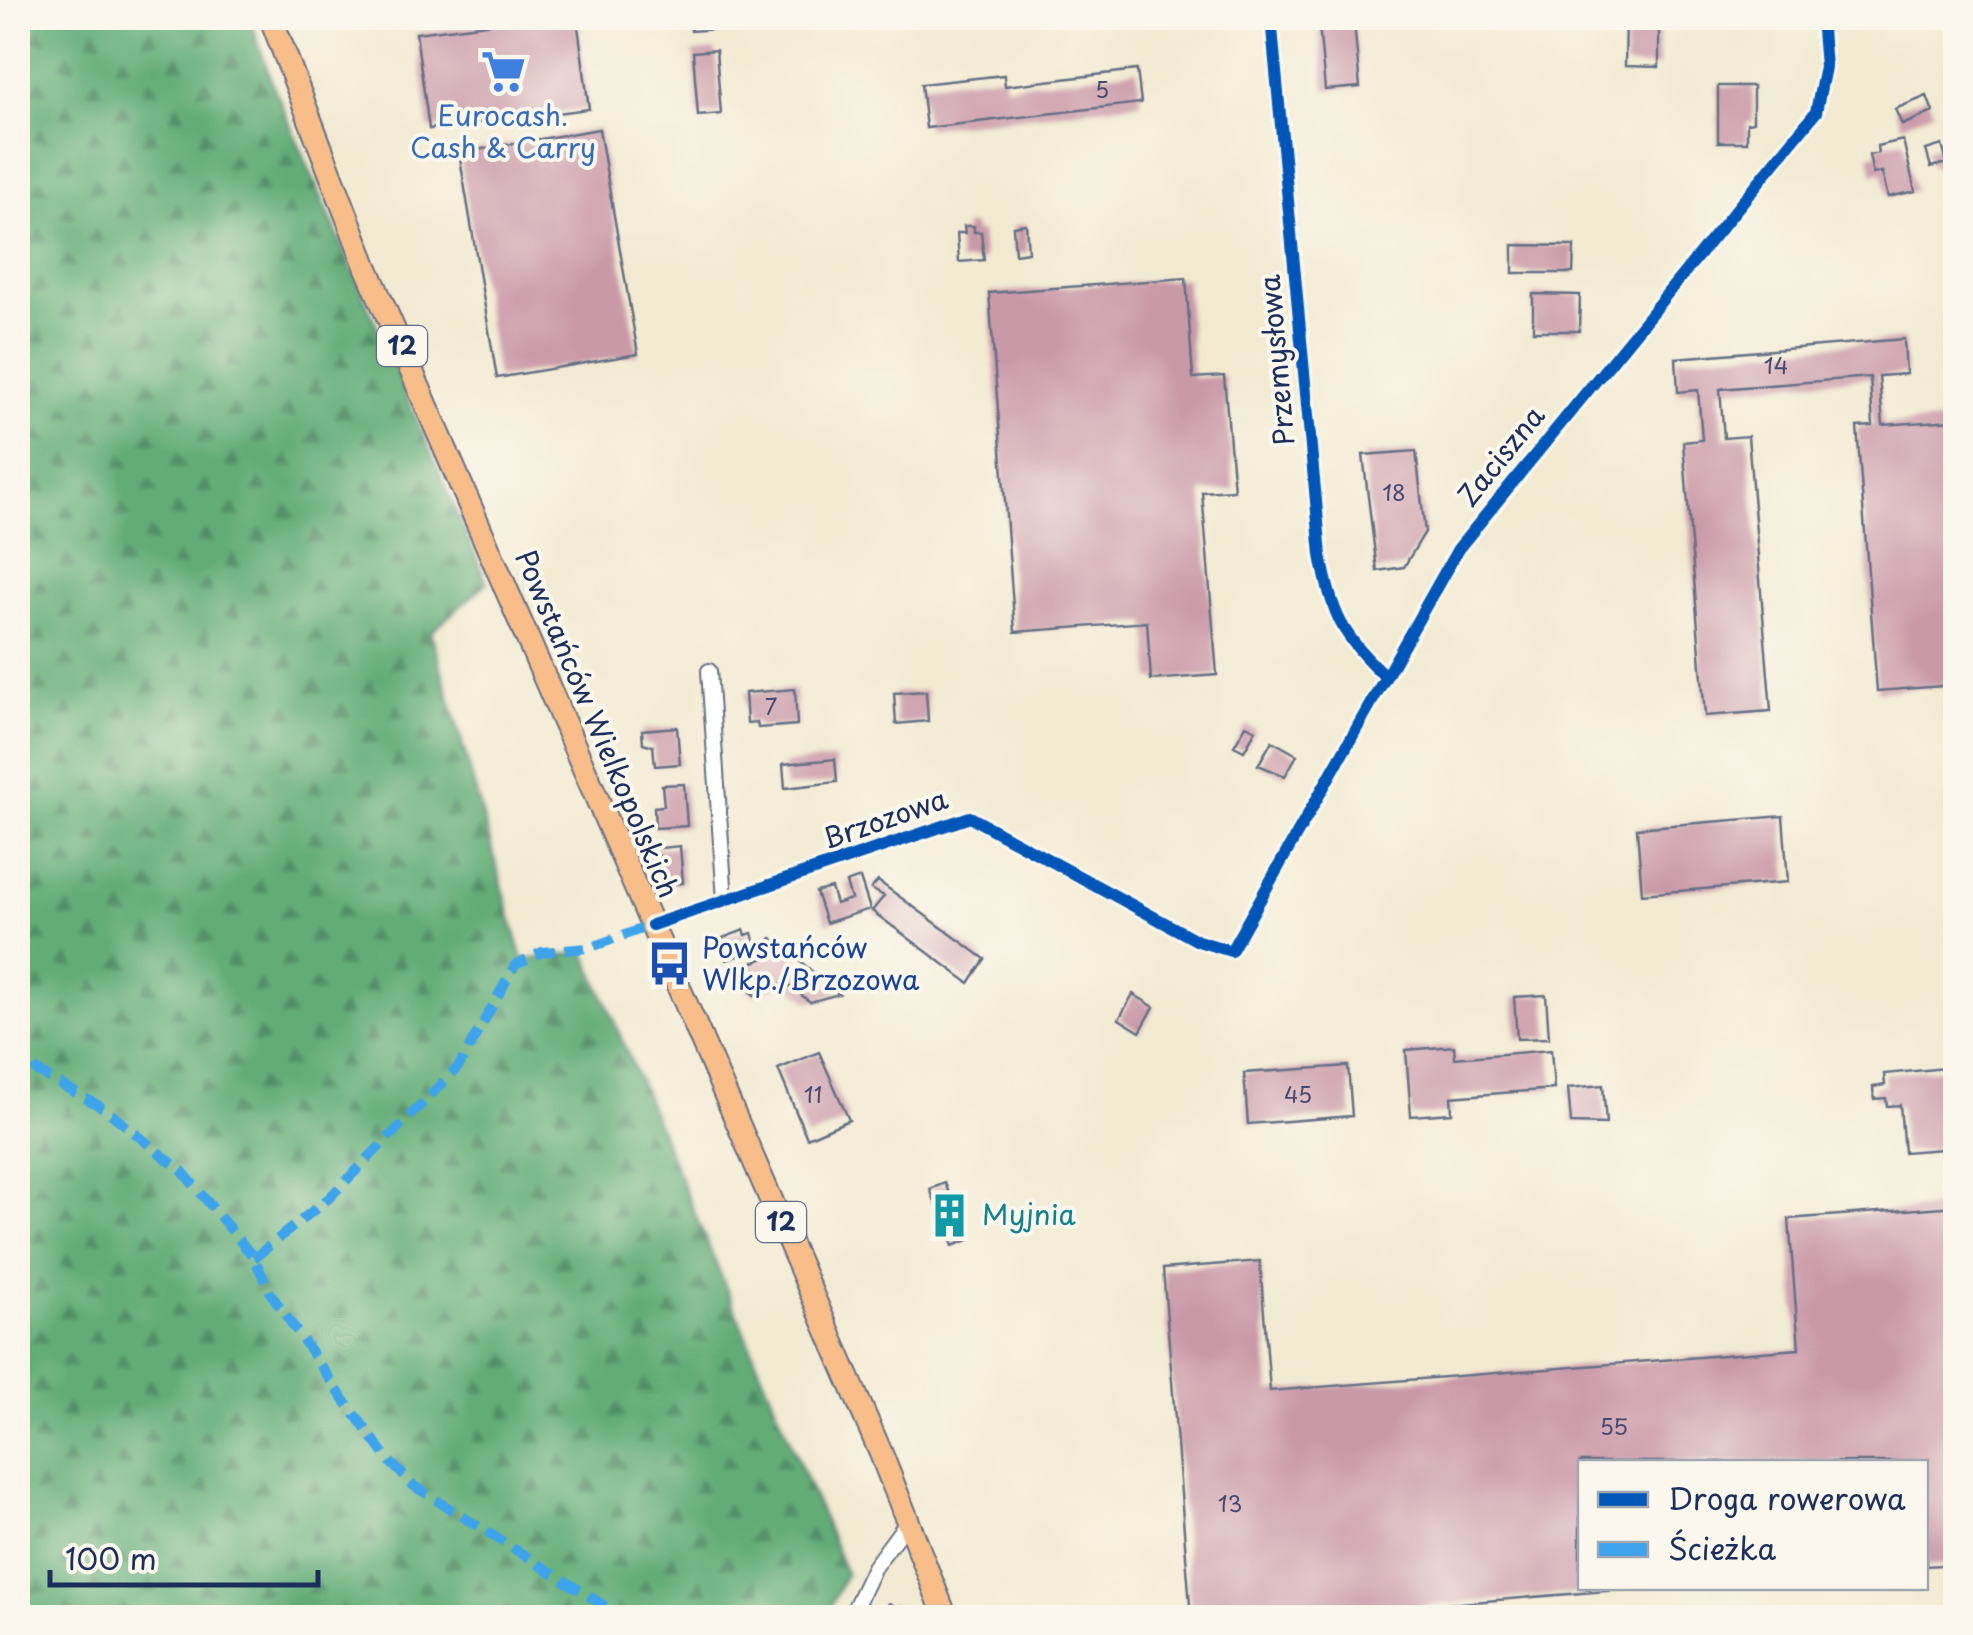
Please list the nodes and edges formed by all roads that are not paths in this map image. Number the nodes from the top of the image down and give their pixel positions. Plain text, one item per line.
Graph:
1 (271, 18) edge
2 (1271, 18) edge
3 (1821, 18) edge
4 (708, 670) dead end
5 (1386, 677) junction
6 (725, 900) junction
7 (652, 924) junction
8 (1231, 951) joint
9 (908, 1521) junction
10 (850, 1618) edge
11 (946, 1618) edge

1 - 7 main road, Powstańców Wielkopolskich / 12
2 - 5 street, Przemysłowa
3 - 5 street, Zaciszna
4 - 6 street
5 - 8 street, Zaciszna
6 - 7 street, Brzozowa
6 - 8 street, Brzozowa
7 - 9 main road, Powstańców Wielkopolskich / 12
9 - 10 street
9 - 11 main road, Powstańców Wielkopolskich / 12

